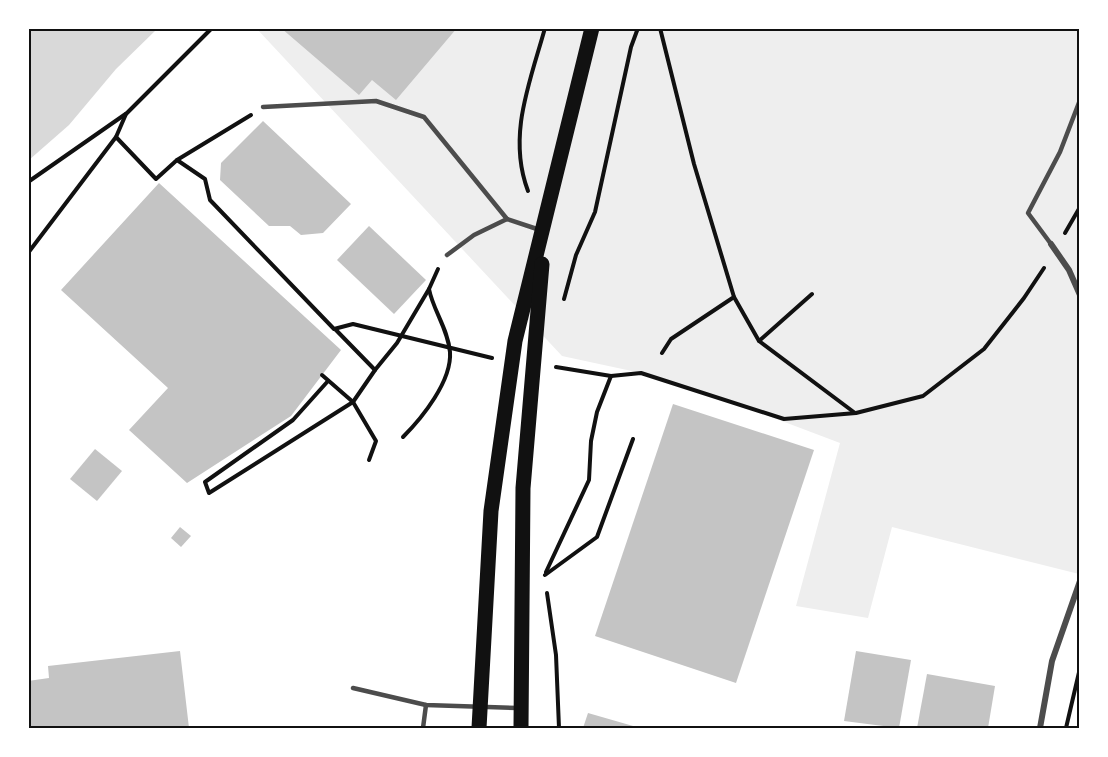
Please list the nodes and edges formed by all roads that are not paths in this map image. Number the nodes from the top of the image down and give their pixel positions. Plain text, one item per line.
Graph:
1 (592, 28) edge
2 (1080, 100) edge
3 (263, 107) road end
4 (507, 219) junction
5 (544, 231) junction
6 (1051, 244) joint
7 (447, 255) road end
8 (1080, 295) edge
9 (1080, 581) edge
10 (353, 688) dead end
11 (426, 705) junction
12 (479, 707) junction
13 (521, 708) junction
14 (423, 729) edge
15 (479, 729) edge
16 (521, 729) edge
17 (1040, 729) edge

1 - 5 main road
2 - 6 lane
3 - 4 lane
4 - 5 lane
4 - 7 lane
5 - 12 main road
5 - 13 main road
6 - 8 street
9 - 17 street
10 - 11 lane
11 - 12 lane
11 - 14 lane
12 - 13 lane
12 - 15 main road
13 - 16 main road

